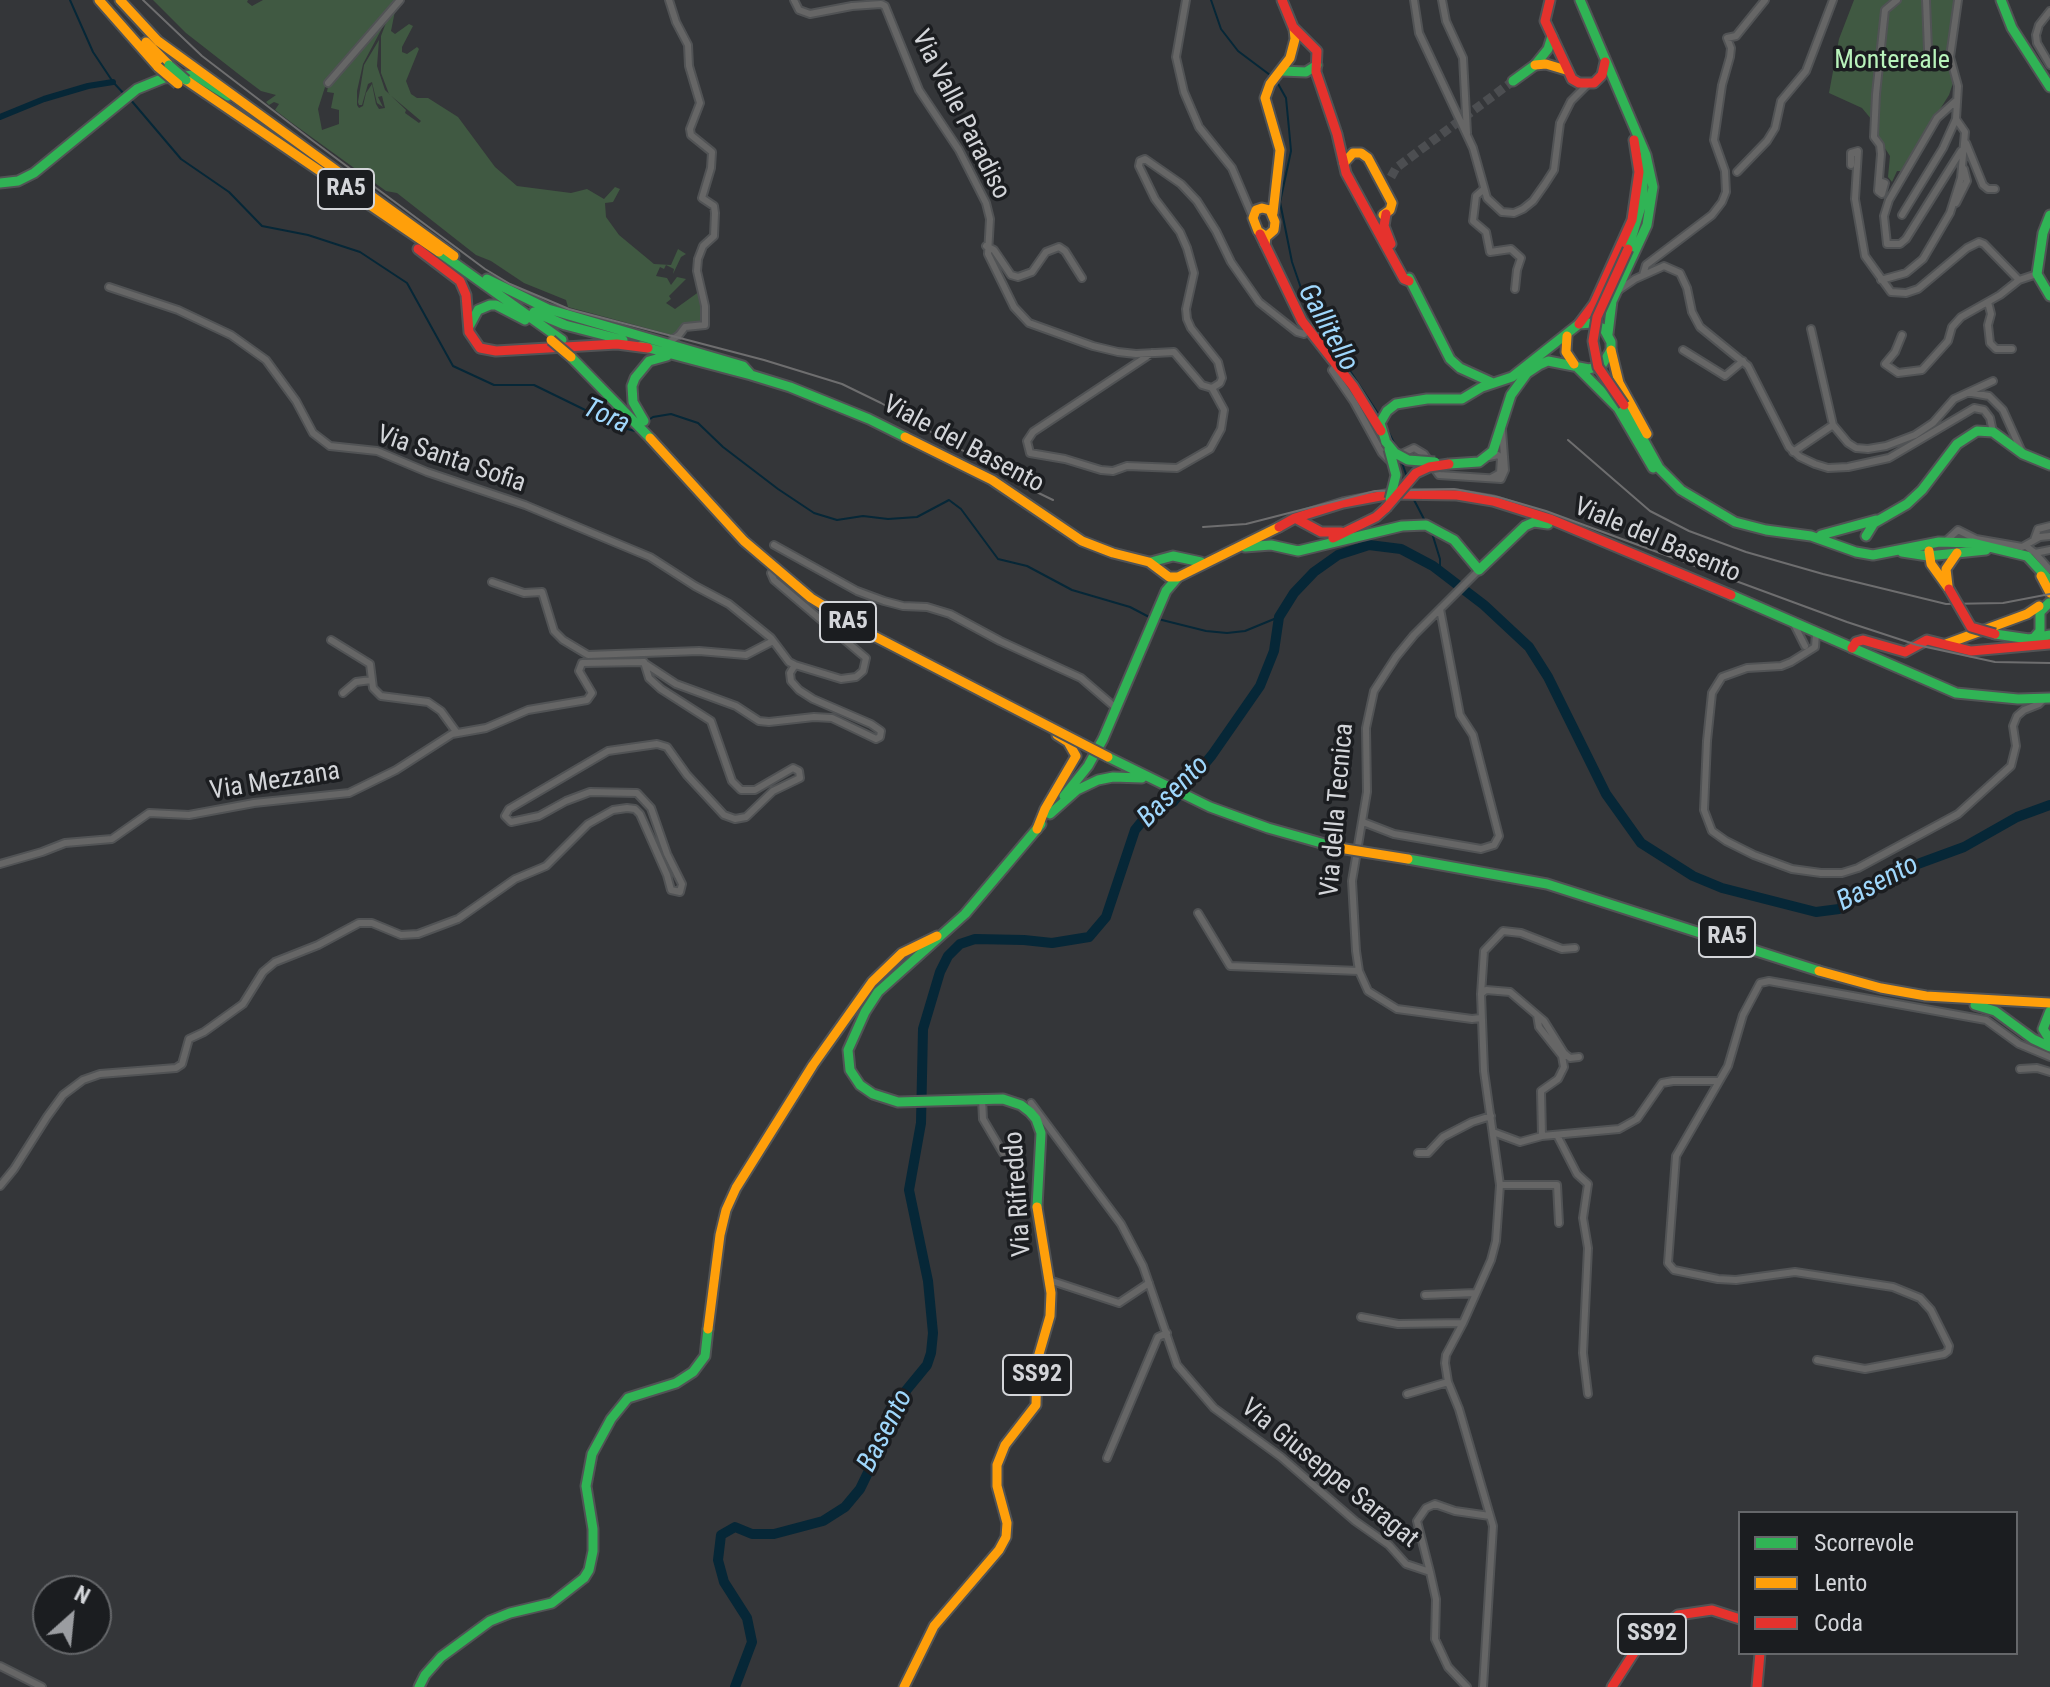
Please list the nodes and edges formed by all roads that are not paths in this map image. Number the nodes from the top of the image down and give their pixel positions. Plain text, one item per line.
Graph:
1 (99, 0) edge
2 (110, 0) edge
3 (120, 0) edge
4 (400, 0) edge
5 (669, 0) edge
6 (794, 0) edge
7 (1186, 0) edge
8 (1282, 0) edge
9 (1414, 0) edge
10 (1442, 0) edge
11 (1765, 0) edge
12 (1833, 0) edge
13 (1897, 0) edge
14 (1926, 0) edge
15 (1958, 0) edge
16 (2001, 0) edge
17 (1579, 1) edge
18 (1551, 2) edge
19 (2050, 11) edge
20 (1293, 27) junction
21 (1552, 36) junction
22 (1309, 44) junction
23 (1292, 53) junction
24 (1950, 57) junction
25 (1605, 60) junction
26 (1317, 65) junction
27 (1535, 65) junction
28 (2050, 65) edge
29 (163, 66) junction
30 (1282, 71) junction
31 (1301, 71) junction
32 (1569, 74) junction
33 (1513, 81) tunnel mouth
34 (182, 82) junction
35 (328, 83) dead end
36 (1590, 84) junction
37 (1464, 87) junction
38 (2050, 87) edge
39 (1323, 92) junction
40 (238, 98) junction
41 (1449, 98) junction
42 (1621, 99) junction
43 (1957, 100) junction
44 (1571, 101) junction
45 (1956, 119) junction
46 (1631, 122) junction
47 (1965, 132) junction
48 (1337, 134) junction
49 (1468, 136) junction
50 (1638, 141) junction
51 (1962, 149) junction
52 (1358, 152) junction
53 (1371, 162) junction
54 (1344, 163) junction
55 (1962, 163) junction
56 (1851, 165) dead end
57 (1737, 172) dead end
58 (1879, 181) dead end
59 (0, 183) edge
60 (1274, 188) junction
61 (1484, 189) junction
62 (1995, 189) dead end
63 (1387, 191) junction
64 (1248, 203) junction
65 (1260, 208) junction
66 (1368, 211) junction
67 (1273, 213) junction
68 (1950, 213) junction
69 (1386, 214) junction
70 (1902, 215) dead end
71 (2050, 215) edge
72 (1253, 218) junction
73 (403, 237) junction
74 (1264, 238) junction
75 (986, 246) junction
76 (1626, 269) junction
77 (2037, 274) junction
78 (1643, 275) junction
79 (1082, 278) dead end
80 (1635, 279) junction
81 (1881, 280) junction
82 (2019, 280) junction
83 (1409, 281) junction
84 (109, 287) dead end
85 (1515, 289) dead end
86 (2049, 291) edge
87 (1616, 292) junction
88 (506, 298) junction
89 (1988, 302) junction
90 (527, 321) junction
91 (1579, 324) junction
92 (1811, 329) dead end
93 (1308, 331) junction
94 (469, 332) junction
95 (1608, 334) junction
96 (1902, 335) dead end
97 (1567, 336) junction
98 (556, 340) junction
99 (671, 341) junction
100 (648, 348) junction
101 (2012, 349) dead end
102 (1611, 350) junction
103 (1683, 350) dead end
104 (1152, 353) junction
105 (676, 356) junction
106 (1743, 361) junction
107 (1574, 364) junction
108 (1336, 365) junction
109 (751, 375) junction
110 (1993, 381) dead end
111 (1493, 383) junction
112 (1212, 388) junction
113 (1968, 392) junction
114 (631, 413) junction
115 (644, 421) junction
116 (1833, 425) junction
117 (1502, 430) junction
118 (1381, 431) junction
119 (1993, 432) junction
120 (1386, 442) junction
121 (1793, 452) junction
122 (2023, 454) junction
123 (1486, 458) junction
124 (1449, 464) junction
125 (2050, 465) edge
126 (1491, 478) junction
127 (1677, 486) junction
128 (1386, 508) junction
129 (1520, 509) junction
130 (1879, 519) junction
131 (1290, 520) junction
132 (1529, 523) junction
133 (1850, 526) junction
134 (2050, 526) edge
135 (1569, 528) junction
136 (1345, 531) junction
137 (1811, 536) junction
138 (2050, 536) edge
139 (1866, 538) junction
140 (1972, 540) junction
141 (2034, 540) junction
142 (1944, 542) junction
143 (1321, 545) junction
144 (2026, 546) junction
145 (1242, 547) junction
146 (1286, 548) junction
147 (1849, 549) junction
148 (2050, 550) edge
149 (1894, 552) junction
150 (1957, 553) junction
151 (775, 556) dead end
152 (1928, 556) junction
153 (1167, 558) junction
154 (1182, 559) junction
155 (2035, 561) junction
156 (1149, 562) junction
157 (1204, 562) junction
158 (1479, 570) junction
159 (2050, 570) edge
160 (1165, 572) junction
161 (771, 573) dead end
162 (1180, 575) junction
163 (2050, 581) edge
164 (492, 582) dead end
165 (1949, 589) junction
166 (1166, 591) junction
167 (2050, 593) edge
168 (2046, 604) edge
169 (1440, 609) junction
170 (1965, 618) junction
171 (2011, 620) junction
172 (1793, 623) junction
173 (2043, 627) edge
174 (1816, 634) junction
175 (1973, 634) junction
176 (331, 640) dead end
177 (773, 641) junction
178 (1836, 642) junction
179 (1943, 644) junction
180 (2050, 644) edge
181 (1815, 647) junction
182 (1805, 648) junction
183 (1852, 648) junction
184 (1982, 649) junction
185 (588, 655) junction
186 (644, 662) junction
187 (605, 664) junction
188 (795, 665) junction
189 (371, 680) junction
190 (343, 693) dead end
191 (985, 694) junction
192 (2047, 698) edge
193 (1116, 708) junction
194 (457, 733) junction
195 (1110, 754) junction
196 (1159, 778) junction
197 (1050, 814) junction
198 (1363, 822) junction
199 (1037, 829) junction
200 (1408, 856) junction
201 (0, 864) edge
202 (1198, 913) dead end
203 (937, 936) junction
204 (1575, 948) dead end
205 (1359, 971) junction
206 (1481, 994) junction
207 (1941, 997) junction
208 (2050, 998) edge
209 (2050, 1011) edge
210 (1537, 1014) junction
211 (1481, 1018) junction
212 (2050, 1040) edge
213 (2050, 1047) edge
214 (1579, 1057) dead end
215 (2050, 1057) edge
216 (2020, 1069) dead end
217 (2050, 1072) edge
218 (1719, 1081) junction
219 (982, 1098) junction
220 (1031, 1103) dead end
221 (1491, 1116) junction
222 (1493, 1132) junction
223 (1557, 1135) junction
224 (1542, 1136) junction
225 (1003, 1153) dead end
226 (1418, 1153) dead end
227 (1500, 1185) junction
228 (0, 1186) edge
229 (1559, 1223) dead end
230 (1049, 1280) junction
231 (1149, 1283) junction
232 (1475, 1293) junction
233 (1425, 1295) dead end
234 (1361, 1317) dead end
235 (1463, 1323) junction
236 (1167, 1333) junction
237 (1817, 1360) dead end
238 (1448, 1382) junction
239 (1407, 1394) dead end
240 (1588, 1394) dead end
241 (1107, 1458) dead end
242 (1490, 1516) junction
243 (1430, 1572) junction
244 (1738, 1618) edge
245 (1760, 1655) edge
246 (0, 1666) edge
247 (42, 1687) edge
248 (419, 1687) edge
249 (904, 1687) edge
250 (1467, 1687) edge
251 (1483, 1687) edge
252 (1612, 1687) edge
253 (1757, 1687) edge

1 - 29 main road, RA5
2 - 29 main road, RA5
3 - 40 main road
4 - 35 street
5 - 99 street
6 - 75 street, Via Valle Paradiso
7 - 64 street
8 - 20 main road
9 - 41 street
10 - 37 street
11 - 78 street
12 - 57 street
13 - 58 street
14 - 24 street
15 - 24 street
16 - 38 main road
17 - 25 main road
18 - 21 main road
19 - 28 street
20 - 22 main road
20 - 23 main road
21 - 27 main road
21 - 32 main road
22 - 23 main road
22 - 26 main road
23 - 30 main road
23 - 31 main road
24 - 43 street
25 - 36 main road
25 - 42 main road
26 - 31 main road
26 - 39 main road
27 - 32 main road
27 - 33 main road
29 - 34 main road, RA5, bridge
30 - 31 main road
30 - 60 main road
31 - 39 main road
32 - 36 main road
32 - 44 street
34 - 73 main road, RA5
34 - 88 main road, RA5
36 - 42 main road
36 - 44 street
37 - 41 street
37 - 49 street
39 - 48 main road
40 - 59 main road
40 - 99 main road
41 - 49 street
42 - 46 main road
43 - 45 street
43 - 51 street
44 - 61 street
45 - 47 street
45 - 70 street
46 - 50 main road
46 - 91 main road
47 - 51 street
47 - 62 street
48 - 52 main road
48 - 54 main road
49 - 61 street
50 - 76 main road
50 - 127 main road, bridge
51 - 55 street
52 - 53 main road
52 - 54 main road
53 - 63 main road
53 - 63 main road
54 - 66 main road
55 - 68 street
55 - 68 street
56 - 81 street
60 - 65 main road
60 - 67 main road
61 - 85 street
63 - 69 main road
64 - 65 street
64 - 72 street
65 - 67 main road
65 - 72 main road
66 - 69 main road
66 - 83 main road
67 - 74 main road
68 - 81 street
69 - 83 main road
71 - 77 main road
72 - 74 main road
73 - 90 main road, RA5
73 - 94 main road
74 - 93 main road
75 - 79 street
75 - 104 street, Via Valle Paradiso
76 - 80 street
76 - 87 main road
77 - 82 street
77 - 86 main road
78 - 80 street
78 - 106 street
80 - 87 street
81 - 82 street
82 - 89 street
83 - 111 main road
84 - 177 street, Via Santa Sofia
87 - 95 main road
88 - 98 main road, RA5
88 - 100 main road
89 - 96 street
89 - 101 street
90 - 94 main road
90 - 98 main road, RA5
91 - 95 main road
91 - 97 main road
92 - 116 street
93 - 108 main road
93 - 112 street
94 - 100 main road
95 - 102 main road
97 - 107 main road
97 - 111 main road
98 - 114 main road, RA5, bridge
99 - 109 main road
100 - 105 main road
102 - 107 main road
102 - 127 main road
103 - 106 street
104 - 112 street, Via Valle Paradiso
104 - 112 street
105 - 109 main road
105 - 115 main road
106 - 121 street
107 - 117 main road
107 - 127 main road
108 - 118 main road
108 - 126 street, bridge
109 - 156 main road, Viale del Basento
110 - 113 street
111 - 118 main road
113 - 116 street
113 - 122 street
114 - 115 main road, RA5
114 - 191 main road, RA5, bridge
115 - 195 main road, RA5, bridge
116 - 121 street
117 - 123 main road
117 - 126 street
118 - 120 main road
119 - 121 street
119 - 122 main road
119 - 130 main road
120 - 124 main road, bridge
120 - 128 main road, bridge
122 - 125 main road
123 - 124 main road
123 - 126 street
124 - 128 main road, bridge
127 - 137 main road
128 - 136 main road
129 - 131 main road, Viale del Basento
129 - 132 main road
129 - 135 main road, Viale del Basento
130 - 133 main road
130 - 139 main road
131 - 136 main road
131 - 145 main road, Viale del Basento
131 - 146 main road
132 - 135 main road
132 - 158 main road, Via della Tecnica
133 - 137 main road
133 - 139 main road
133 - 147 main road
134 - 141 street
135 - 172 main road, Viale del Basento
136 - 143 main road
137 - 147 main road
138 - 141 street
139 - 147 main road
139 - 149 main road
140 - 142 main road
140 - 144 street
140 - 150 street
140 - 155 main road
141 - 144 street
142 - 149 main road
142 - 150 main road
142 - 152 main road
143 - 146 main road, Viale del Basento
143 - 158 main road, Viale del Basento
144 - 155 street
145 - 146 main road, Viale del Basento
145 - 157 main road, Viale del Basento
147 - 149 main road
148 - 155 street
149 - 152 main road
150 - 152 main road
150 - 155 main road
150 - 165 main road
151 - 193 street
152 - 165 main road
153 - 154 main road
153 - 156 main road
153 - 160 main road
154 - 157 main road
154 - 162 main road
155 - 159 street
155 - 163 main road
155 - 167 main road
156 - 160 main road
157 - 162 main road, Viale del Basento
158 - 169 street, Via della Tecnica
160 - 162 main road
160 - 166 main road, SS92
161 - 188 street
162 - 166 main road, SS92
164 - 185 street
165 - 170 main road, bridge
166 - 193 main road, SS92
168 - 170 main road, bridge
168 - 171 main road
168 - 173 main road
169 - 198 street, Via della Tecnica
169 - 198 street
170 - 173 main road, bridge
171 - 173 main road
171 - 175 main road
172 - 174 main road, Viale del Basento
172 - 182 street
174 - 178 main road, Viale del Basento
174 - 181 street
174 - 182 street
175 - 179 main road
175 - 184 main road
176 - 189 street
177 - 185 street
177 - 188 street, Via Santa Sofia
178 - 181 street
178 - 183 main road, Viale del Basento
179 - 183 main road
179 - 184 main road
180 - 184 main road
181 - 182 street
182 - 192 street
183 - 192 main road, Viale del Basento
185 - 187 street
186 - 187 street, Via Mezzana
186 - 188 street
186 - 228 street
187 - 194 street, Via Mezzana
189 - 190 street
189 - 194 street
191 - 195 main road, RA5, bridge
191 - 199 main road
193 - 197 main road, SS92
194 - 201 street, Via Mezzana
195 - 196 main road, RA5
196 - 197 main road
196 - 200 main road, RA5, bridge
197 - 199 main road, SS92
198 - 205 street, Via della Tecnica
199 - 203 main road, Via Rifreddo / SS92
200 - 207 main road, RA5
200 - 208 main road, RA5
202 - 205 street
203 - 219 main road, Via Rifreddo / SS92
203 - 248 main road
204 - 206 street
205 - 211 street
206 - 210 street
206 - 211 street
207 - 208 main road, RA5
207 - 213 main road, RA5
209 - 212 main road
210 - 214 street
210 - 224 street
211 - 221 street
215 - 218 street
216 - 217 street
218 - 223 street
218 - 237 street
219 - 225 street
219 - 230 main road, Via Rifreddo / SS92
220 - 231 street, Via Giuseppe Saragat
221 - 222 street
221 - 226 street
222 - 224 street
222 - 227 street
223 - 224 street
223 - 240 street
227 - 229 street
227 - 232 street
230 - 231 street
230 - 249 main road, Via Rifreddo / SS92
231 - 236 street, Via Giuseppe Saragat
232 - 233 street
232 - 235 street
234 - 235 street
235 - 238 street
236 - 241 street
236 - 243 street, Via Giuseppe Saragat
238 - 239 street
238 - 242 street
242 - 243 street
242 - 251 street
243 - 250 street, Via Giuseppe Saragat
244 - 252 main road, SS92
245 - 253 main road
246 - 247 street

